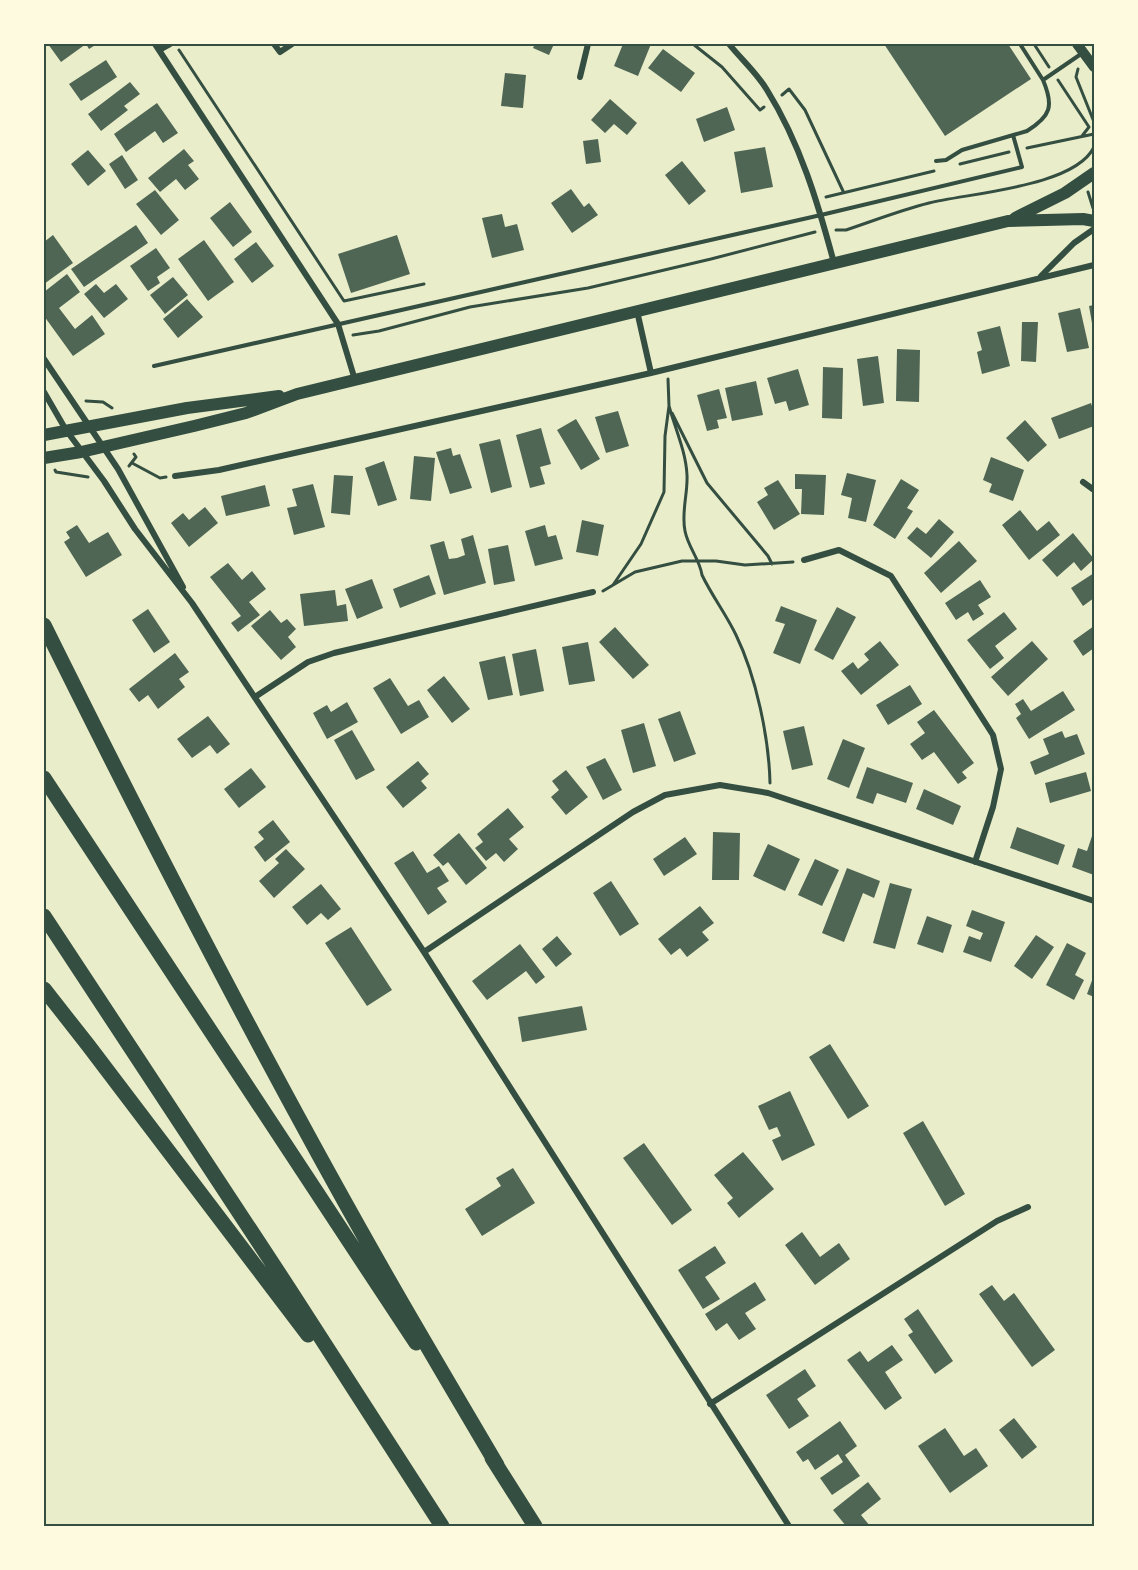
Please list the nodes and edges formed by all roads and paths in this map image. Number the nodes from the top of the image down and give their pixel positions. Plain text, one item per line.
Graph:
1 (155, 44) edge
2 (172, 44) edge
3 (274, 44) edge
4 (292, 44) edge
5 (588, 44) edge
6 (729, 44) edge
7 (1020, 44) edge
8 (1034, 44) edge
9 (1080, 48) edge
10 (159, 50) junction
11 (1095, 67) edge
12 (1053, 73) junction
13 (1095, 74) edge
14 (580, 77) dead end
15 (1043, 80) junction
16 (1095, 122) edge
17 (1013, 135) junction
18 (1081, 137) dead end
19 (1095, 147) edge
20 (936, 161) dead end
21 (1095, 173) edge
22 (821, 215) junction
23 (1095, 220) edge
24 (1008, 221) junction
25 (1095, 229) edge
26 (825, 230) junction
27 (834, 263) junction
28 (1095, 265) edge
29 (1040, 277) junction
30 (424, 284) dead end
31 (637, 312) junction
32 (338, 324) junction
33 (342, 336) junction
34 (44, 359) edge
35 (154, 366) dead end
36 (667, 369) junction
37 (651, 373) junction
38 (355, 380) junction
39 (44, 392) edge
40 (297, 394) junction
41 (669, 406) junction
42 (90, 425) junction
43 (66, 430) junction
44 (44, 435) edge
45 (104, 447) junction
46 (81, 452) junction
47 (44, 458) edge
48 (132, 463) dead end
49 (175, 476) joint
50 (1083, 482) dead end
51 (1095, 490) edge
52 (804, 560) joint
53 (696, 561) junction
54 (772, 564) junction
55 (613, 585) junction
56 (592, 592) joint
57 (192, 603) junction
58 (44, 625) edge
59 (255, 697) junction
60 (44, 778) edge
61 (771, 794) junction
62 (975, 862) junction
63 (1095, 901) edge
64 (44, 916) edge
65 (424, 952) junction
66 (44, 988) edge
67 (1028, 1208) dead end
68 (710, 1404) junction
69 (378, 1425) junction
70 (497, 1465) junction
71 (442, 1527) edge
72 (535, 1527) edge
73 (789, 1527) edge

1 - 10 street
2 - 10 street
2 - 30 path
3 - 4 street
5 - 14 street
6 - 22 street
7 - 15 lane
8 - 12 path
9 - 11 street
9 - 12 lane
9 - 13 street
9 - 16 path
10 - 32 street
12 - 15 lane
12 - 18 path
15 - 17 lane
17 - 20 lane
17 - 22 lane
19 - 26 path
21 - 24 main road
22 - 26 street
22 - 32 lane
23 - 24 main road
24 - 27 main road
25 - 29 street
26 - 27 street
26 - 33 path
27 - 31 main road
28 - 29 street
29 - 36 street
31 - 37 street
31 - 38 main road
32 - 33 street
32 - 35 lane
33 - 38 street
34 - 42 street
36 - 37 street
36 - 41 path
37 - 49 street
38 - 40 main road
39 - 43 street
40 - 42 main road
40 - 45 main road
41 - 53 path
41 - 54 path
41 - 55 path
42 - 43 main road
42 - 45 street
43 - 44 main road
43 - 46 street
45 - 46 main road
45 - 57 street
46 - 47 main road
46 - 57 street
48 - 49 path
50 - 51 street
52 - 54 path
52 - 62 street
53 - 54 path
53 - 55 path
53 - 61 path
55 - 56 path
56 - 59 street
57 - 59 street
58 - 70 highway
59 - 65 street
60 - 70 highway
61 - 62 street
61 - 65 street
62 - 63 street
64 - 69 highway
65 - 68 street
66 - 69 highway
67 - 68 street
68 - 73 street
69 - 71 highway
70 - 72 highway

